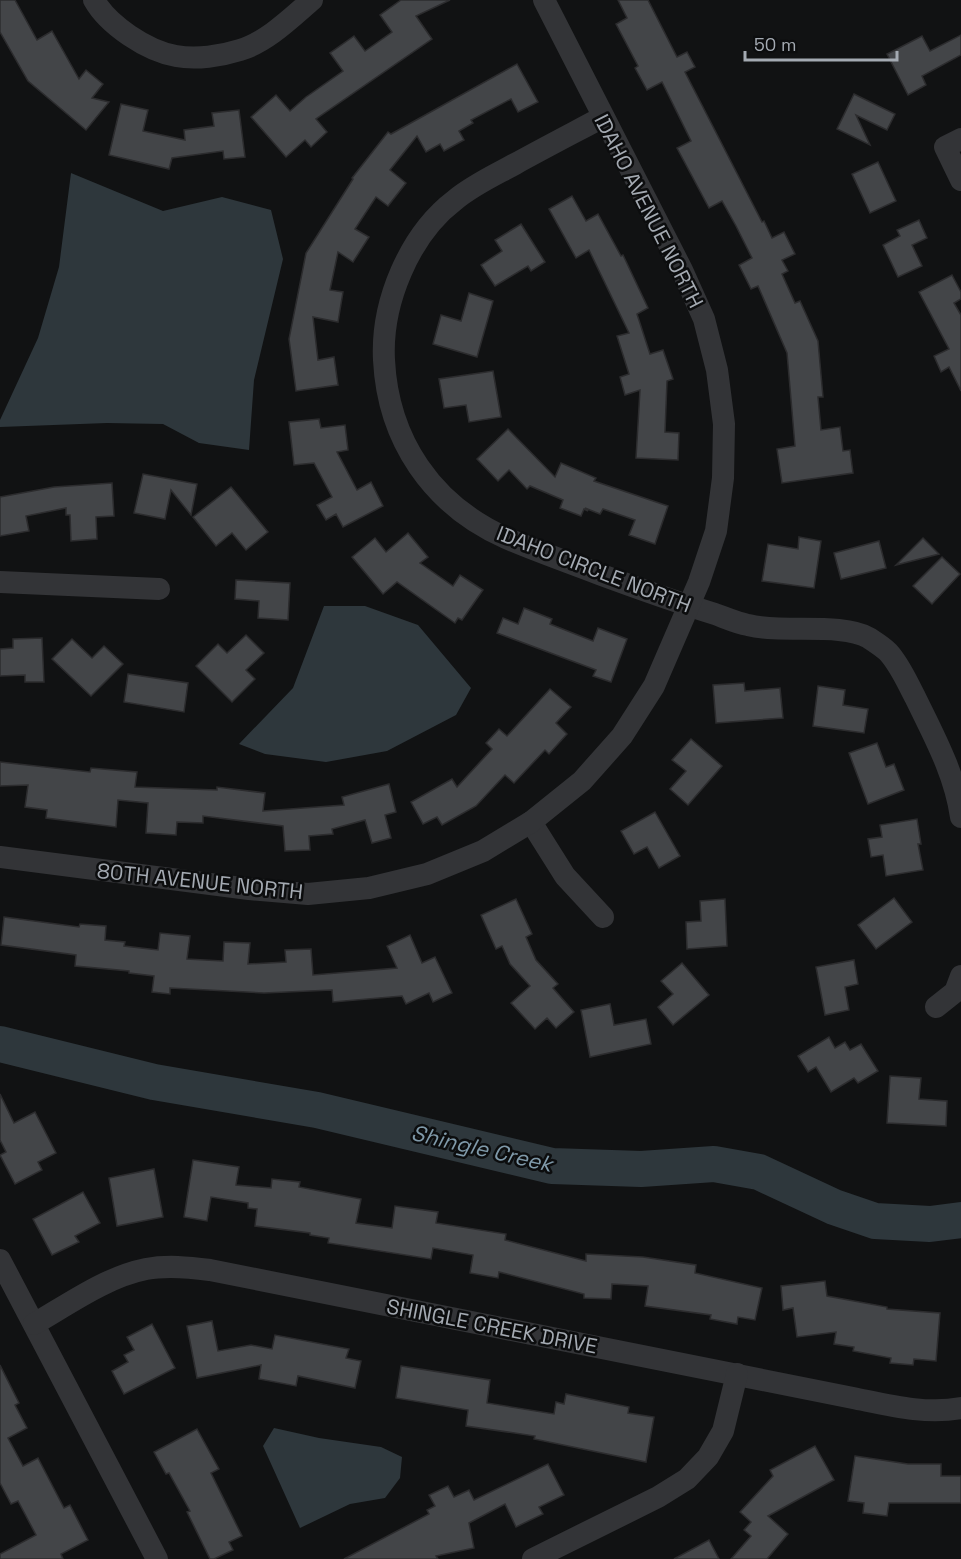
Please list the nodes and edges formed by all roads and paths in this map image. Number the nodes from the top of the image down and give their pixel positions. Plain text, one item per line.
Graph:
1 (94, 0) edge
2 (312, 0) edge
3 (544, 0) edge
4 (603, 117) junction
5 (953, 143) edge
6 (961, 180) edge
7 (0, 582) edge
8 (159, 589) dead end
9 (689, 606) junction
10 (961, 817) edge
11 (531, 822) junction
12 (0, 857) edge
13 (603, 917) dead end
14 (961, 976) edge
15 (936, 1006) dead end
16 (0, 1260) edge
17 (34, 1324) junction
18 (737, 1374) junction
19 (961, 1408) edge
20 (158, 1559) edge
21 (533, 1559) edge

1 - 2 street
3 - 4 street, IDAHO AVENUE NORTH
4 - 9 street, IDAHO AVENUE NORTH
4 - 9 street, IDAHO CIRCLE NORTH
5 - 6 street
7 - 8 street
9 - 10 street, IDAHO CIRCLE NORTH
9 - 11 street, 80TH AVENUE NORTH
11 - 12 street, 80TH AVENUE NORTH
11 - 13 street
14 - 15 street
16 - 17 street
17 - 18 street, SHINGLE CREEK DRIVE
17 - 20 street
18 - 19 street, SHINGLE CREEK DRIVE
18 - 21 street

